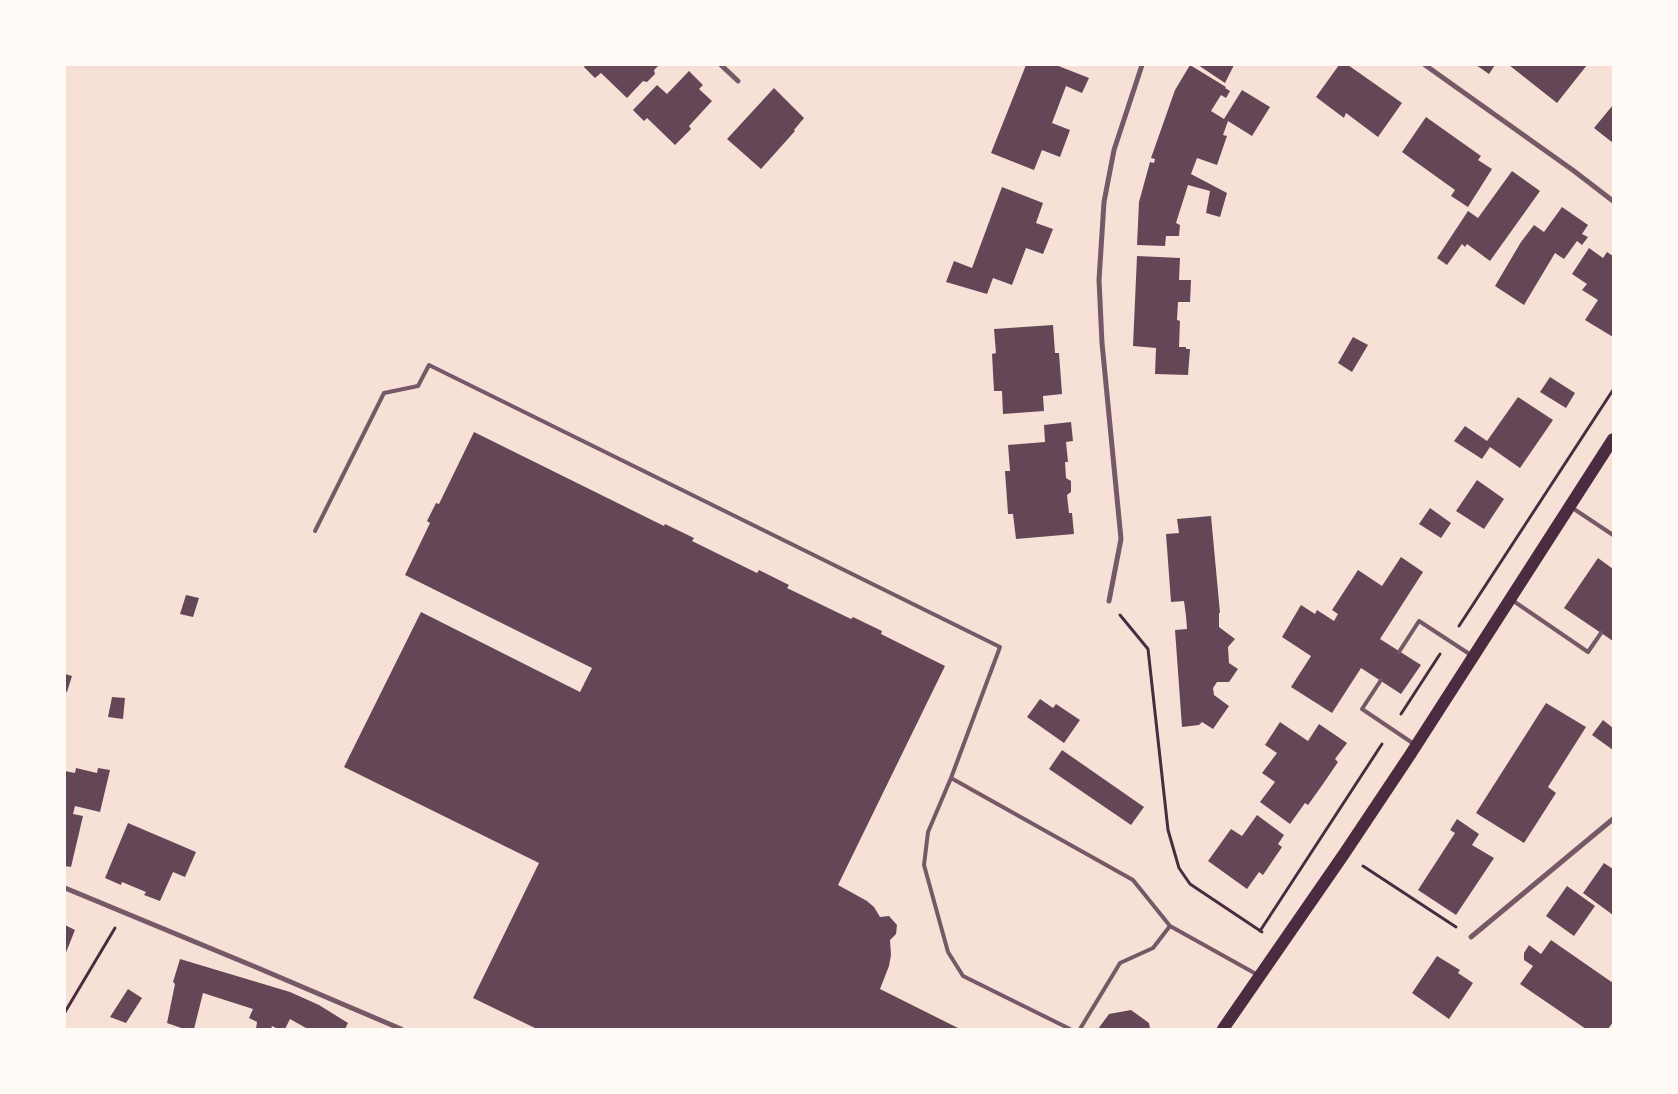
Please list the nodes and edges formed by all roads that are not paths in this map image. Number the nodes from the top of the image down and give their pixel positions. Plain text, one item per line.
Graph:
1 (721, 65) edge
2 (1142, 65) edge
3 (1425, 65) edge
4 (738, 81) dead end
5 (1613, 201) edge
6 (1613, 440) edge
7 (1570, 506) junction
8 (315, 531) dead end
9 (1613, 535) edge
10 (1510, 599) junction
11 (1109, 601) road end
12 (1601, 633) dead end
13 (1399, 652) dead end
14 (1473, 656) junction
15 (1381, 680) dead end
16 (1416, 745) junction
17 (952, 778) junction
18 (1613, 819) edge
19 (65, 888) edge
20 (1170, 926) junction
21 (1471, 936) road end
22 (1260, 976) junction
23 (401, 1029) edge
24 (1070, 1029) edge
25 (1080, 1029) edge
26 (1223, 1029) edge

1 - 4 street
2 - 11 street
3 - 5 street
6 - 7 main road
7 - 9 lane
7 - 10 main road
8 - 17 lane
10 - 12 lane
10 - 14 main road
13 - 14 lane
14 - 16 main road
15 - 16 lane
16 - 22 main road
17 - 20 lane
17 - 24 lane
18 - 21 street
19 - 23 street
20 - 22 lane
20 - 25 lane
22 - 26 main road

